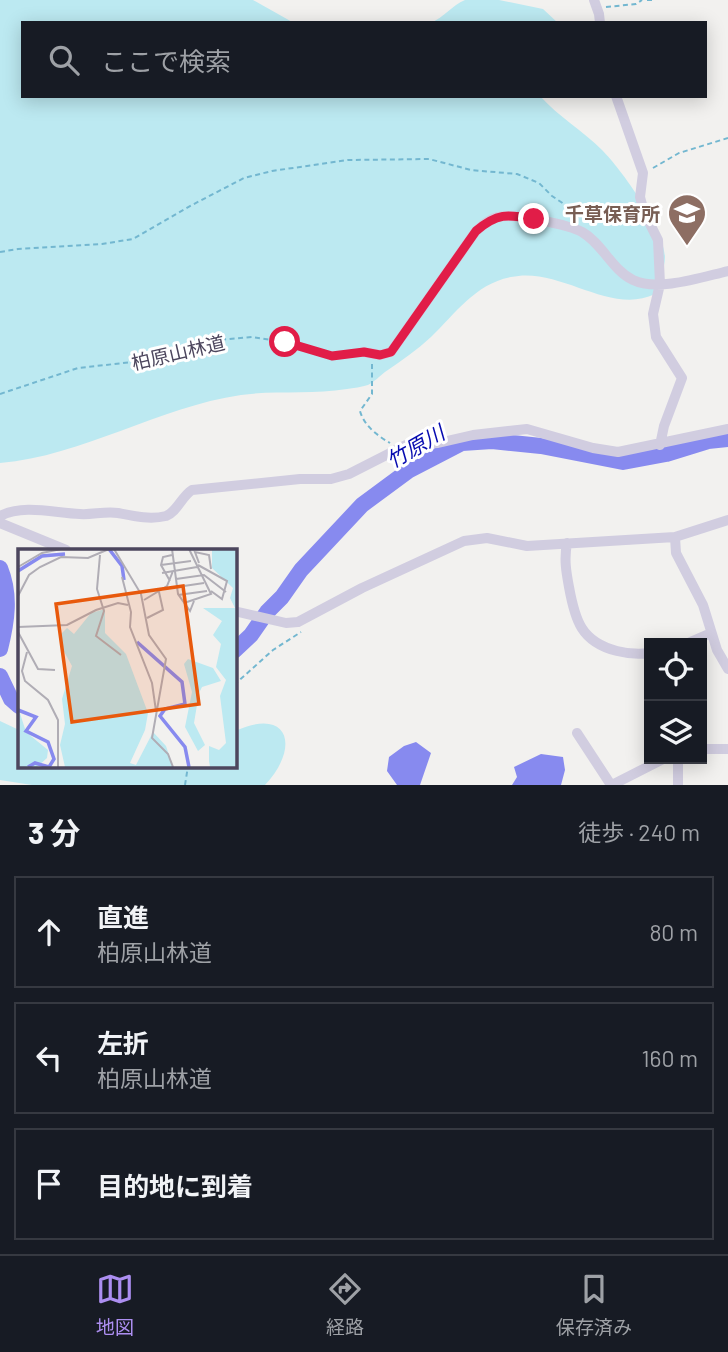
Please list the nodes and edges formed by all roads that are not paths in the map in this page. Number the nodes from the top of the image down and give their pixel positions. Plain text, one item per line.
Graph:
1 (617, 98) edge
2 (728, 271) edge
3 (660, 284) junction
4 (364, 352) road end
5 (728, 429) edge
6 (660, 445) junction
7 (0, 516) edge
8 (728, 520) edge
9 (0, 523) edge
10 (675, 537) junction
11 (567, 543) junction
12 (60, 549) edge
13 (236, 611) edge
14 (711, 633) junction
15 (700, 638) edge
16 (644, 654) edge
17 (728, 669) edge
18 (577, 733) dead end
19 (707, 749) edge
20 (728, 749) edge
21 (655, 764) edge
22 (678, 764) edge
23 (628, 781) edge
24 (612, 785) edge
25 (678, 785) edge

1 - 3 street
2 - 3 street
3 - 4 street
3 - 6 street
5 - 6 street
6 - 7 street
8 - 10 street
9 - 12 street
10 - 11 street
10 - 14 street
11 - 13 street
11 - 16 street
14 - 15 street
14 - 17 street
18 - 24 street
19 - 20 street
21 - 23 street
22 - 25 street
23 - 24 street

